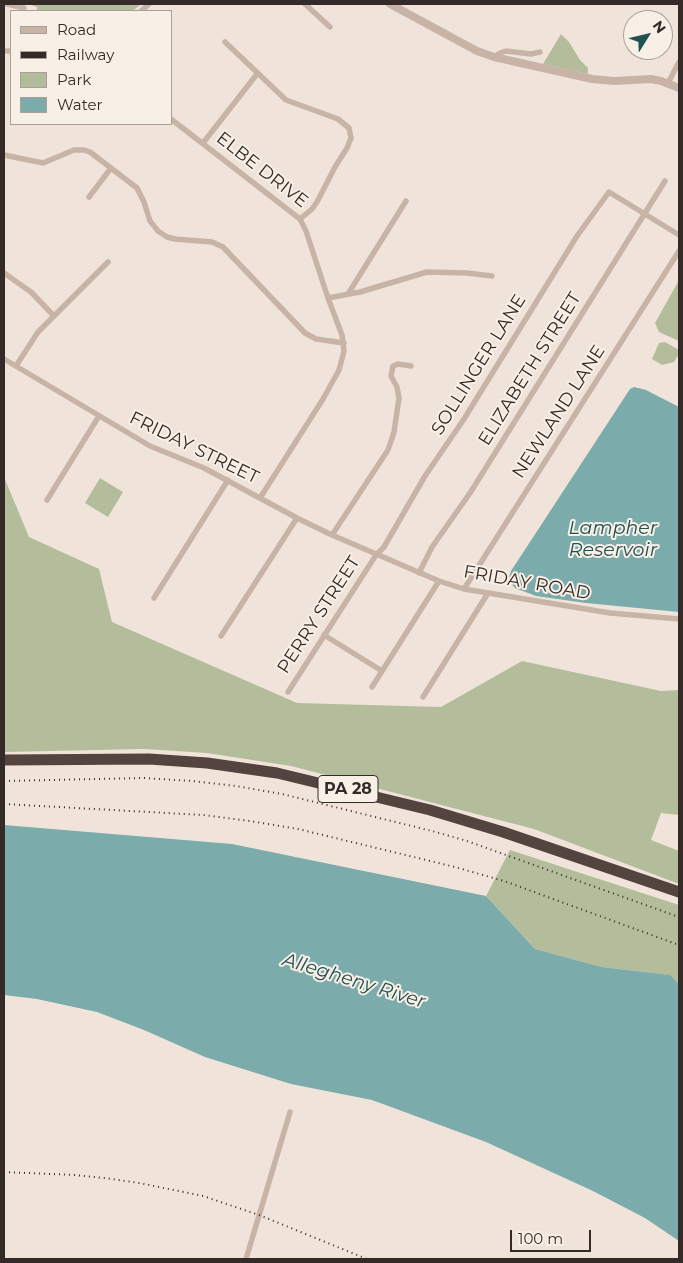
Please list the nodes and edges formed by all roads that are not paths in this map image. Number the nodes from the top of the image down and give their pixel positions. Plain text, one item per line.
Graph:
1 (7, 4) edge
2 (305, 4) edge
3 (390, 4) edge
4 (24, 8) dead end
5 (330, 27) dead end
6 (225, 42) dead end
7 (540, 52) dead end
8 (494, 57) junction
9 (679, 62) edge
10 (257, 74) junction
11 (668, 83) junction
12 (679, 88) edge
13 (172, 120) edge
14 (203, 143) junction
15 (4, 155) edge
16 (111, 168) junction
17 (665, 181) dead end
18 (89, 197) dead end
19 (406, 201) dead end
20 (646, 214) junction
21 (300, 218) junction
22 (679, 235) edge
23 (679, 251) edge
24 (108, 262) dead end
25 (4, 273) edge
26 (492, 276) dead end
27 (348, 294) junction
28 (328, 298) junction
29 (54, 316) junction
30 (344, 344) junction
31 (4, 359) edge
32 (16, 366) junction
33 (411, 366) dead end
34 (99, 416) junction
35 (228, 480) junction
36 (260, 498) junction
37 (47, 500) dead end
38 (297, 518) junction
39 (332, 535) junction
40 (376, 555) junction
41 (419, 573) junction
42 (439, 581) junction
43 (464, 589) junction
44 (488, 593) junction
45 (154, 598) dead end
46 (679, 618) edge
47 (324, 635) junction
48 (221, 636) dead end
49 (382, 671) junction
50 (372, 687) dead end
51 (288, 692) dead end
52 (423, 697) dead end
53 (4, 760) edge
54 (4, 768) edge
55 (679, 892) edge
56 (679, 899) edge
57 (290, 1112) dead end
58 (246, 1259) edge

1 - 4 street
2 - 5 street
3 - 8 street
6 - 10 street
7 - 8 street
8 - 11 street
9 - 11 street
10 - 14 street
10 - 21 street
11 - 12 street
13 - 14 street, ELBE DRIVE
14 - 21 street, ELBE DRIVE
15 - 16 street
16 - 18 street
16 - 30 street
17 - 20 street, ELIZABETH STREET
19 - 27 street
20 - 22 street
20 - 40 street, SOLLINGER LANE
20 - 41 street, ELIZABETH STREET
21 - 28 street, ELBE DRIVE
23 - 43 street, NEWLAND LANE
24 - 29 street
25 - 29 street
26 - 27 street
27 - 28 street
28 - 30 street, ELBE DRIVE
29 - 32 street
30 - 36 street
31 - 32 street, FRIDAY STREET
32 - 34 street, FRIDAY STREET
33 - 39 street
34 - 35 street, FRIDAY STREET
34 - 37 street
35 - 36 street, FRIDAY STREET
35 - 45 street
36 - 38 street, FRIDAY STREET
38 - 39 street, FRIDAY STREET
38 - 48 street
39 - 40 street, FRIDAY STREET
40 - 41 street, FRIDAY ROAD
40 - 47 street, PERRY STREET
41 - 42 street, FRIDAY ROAD
42 - 43 street, FRIDAY ROAD
42 - 49 street
43 - 44 street, FRIDAY ROAD
44 - 46 street, FRIDAY ROAD
44 - 52 street
47 - 49 street
47 - 51 street, PERRY STREET
49 - 50 street
53 - 55 highway, PA 28
54 - 56 highway, PA 28
57 - 58 street

